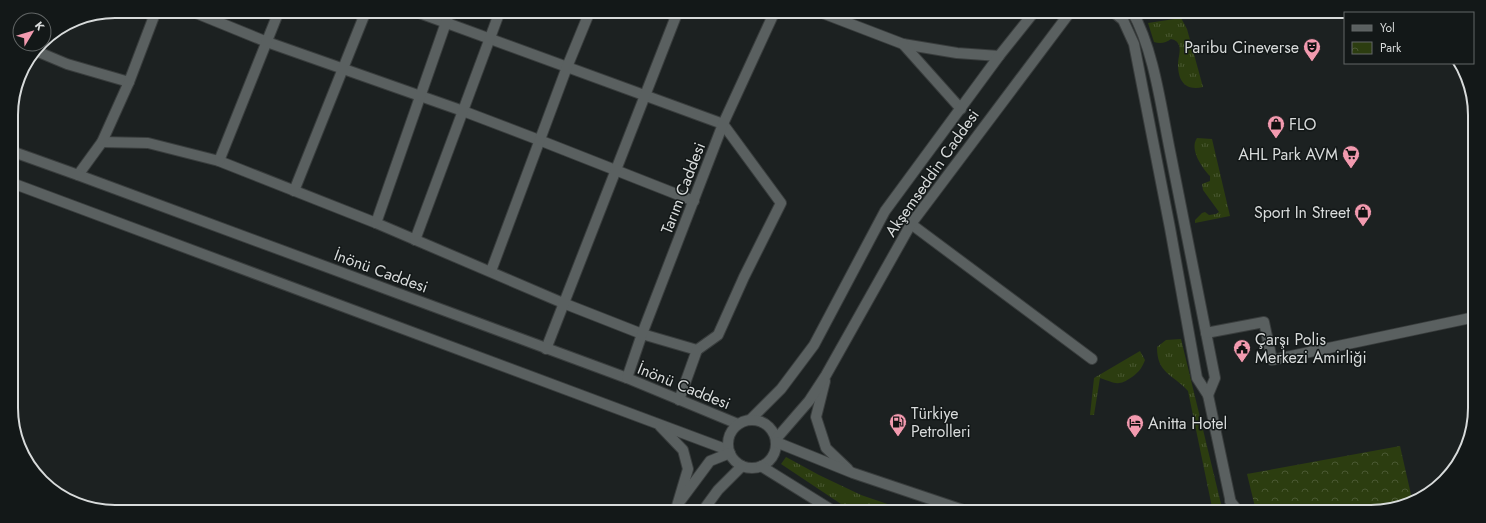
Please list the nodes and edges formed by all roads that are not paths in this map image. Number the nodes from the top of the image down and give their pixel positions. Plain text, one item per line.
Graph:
1 (153, 18) edge
2 (208, 18) edge
3 (276, 18) edge
4 (363, 18) edge
5 (433, 18) edge
6 (448, 18) edge
7 (498, 18) edge
8 (587, 18) edge
9 (675, 18) edge
10 (772, 18) edge
11 (835, 18) edge
12 (1029, 18) edge
13 (1066, 18) edge
14 (1121, 18) edge
15 (1136, 18) edge
16 (446, 23) junction
17 (490, 39) junction
18 (267, 42) junction
19 (903, 44) junction
20 (41, 53) edge
21 (999, 56) junction
22 (567, 67) junction
23 (343, 69) junction
24 (129, 82) junction
25 (421, 96) junction
26 (644, 96) junction
27 (960, 109) junction
28 (463, 111) junction
29 (723, 124) junction
30 (539, 140) junction
31 (102, 142) junction
32 (18, 153) edge
33 (219, 161) junction
34 (616, 170) junction
35 (78, 175) junction
36 (18, 185) edge
37 (294, 191) junction
38 (694, 201) junction
39 (376, 223) junction
40 (911, 224) junction
41 (415, 240) junction
42 (491, 271) junction
43 (563, 303) junction
44 (1468, 318) edge
45 (1206, 333) junction
46 (642, 334) junction
47 (546, 349) junction
48 (697, 350) junction
49 (1092, 359) dead end
50 (826, 375) junction
51 (627, 378) junction
52 (1208, 396) junction
53 (679, 400) junction
54 (751, 419) junction
55 (659, 424) junction
56 (738, 424) junction
57 (776, 440) junction
58 (729, 452) junction
59 (742, 466) junction
60 (761, 466) junction
61 (853, 473) junction
62 (1230, 501) junction
63 (677, 505) edge
64 (679, 505) edge
65 (707, 505) edge
66 (824, 505) edge
67 (948, 505) edge
68 (1231, 505) edge
69 (1233, 505) edge

1 - 24 street
2 - 18 street
3 - 18 street
4 - 23 street
5 - 16 street
6 - 16 street
7 - 17 street
8 - 22 street
9 - 26 street
10 - 29 street, Tarım Caddesi
11 - 19 street
12 - 21 street, Akşemseddin Caddesi
13 - 40 street, Akşemseddin Caddesi
14 - 52 street
15 - 45 street
16 - 17 street
16 - 25 street
17 - 22 street
17 - 28 street
18 - 23 street
18 - 33 street
19 - 21 street
19 - 27 street
20 - 24 street
21 - 27 street, Akşemseddin Caddesi
22 - 26 street
22 - 30 street
23 - 25 street
23 - 37 street
24 - 31 street
25 - 28 street
25 - 39 street
26 - 29 street
26 - 34 street
27 - 54 street, Akşemseddin Caddesi
28 - 30 street
28 - 41 street
29 - 38 street, Tarım Caddesi
29 - 48 street
30 - 34 street
30 - 42 street
31 - 33 street
31 - 35 street
32 - 35 street, İnönü Caddesi
33 - 37 street
34 - 38 street
34 - 43 street
35 - 47 street, İnönü Caddesi
36 - 55 street
37 - 39 street
38 - 46 street, Tarım Caddesi
39 - 41 street
40 - 49 street
40 - 50 street, Akşemseddin Caddesi
41 - 42 street
42 - 43 street
43 - 46 street
43 - 47 street
44 - 45 street
45 - 52 street
46 - 48 street
46 - 51 street, Tarım Caddesi
47 - 51 street, İnönü Caddesi
48 - 53 street
50 - 57 street, Akşemseddin Caddesi
50 - 61 street
51 - 53 street, İnönü Caddesi
52 - 62 street
53 - 56 street, İnönü Caddesi
54 - 56 street
54 - 57 street
55 - 58 street
55 - 63 street
56 - 58 street
57 - 60 street
57 - 61 street
58 - 59 street
58 - 64 street
59 - 60 street
59 - 65 street
60 - 66 street
61 - 67 street
62 - 68 street
62 - 69 street

